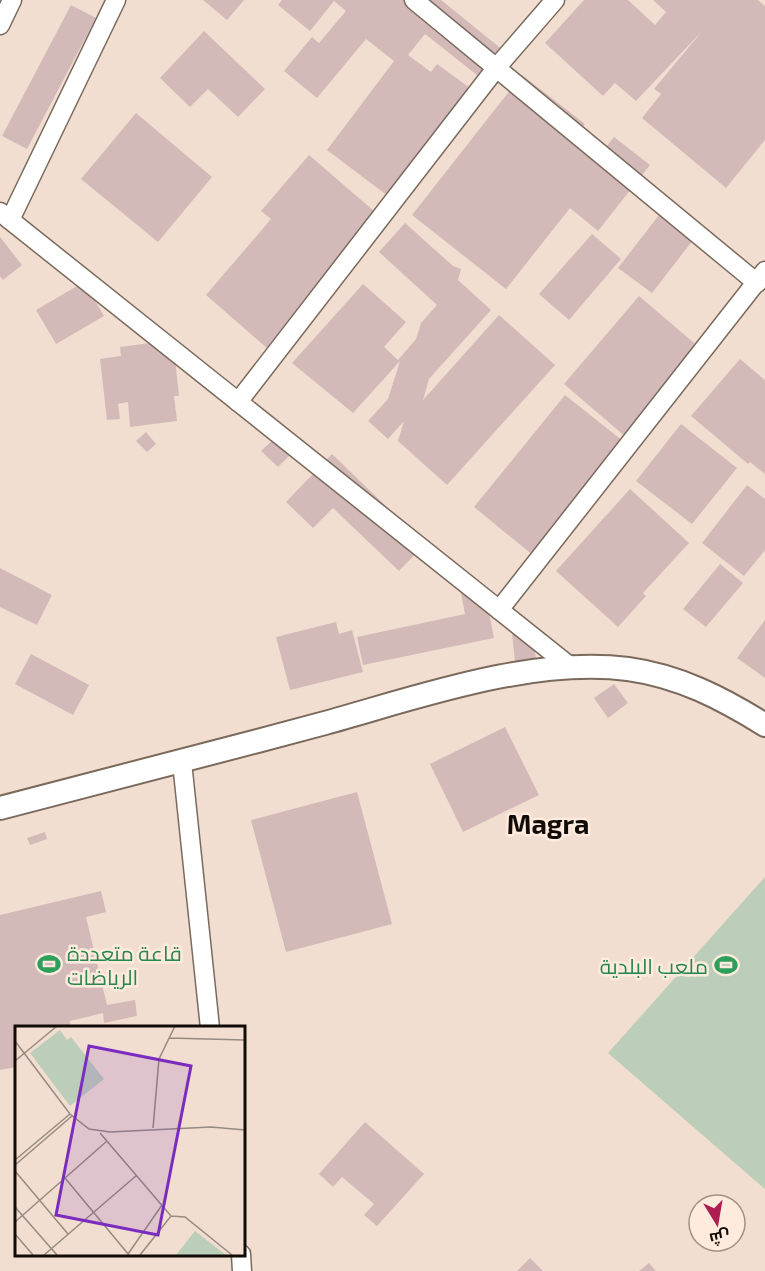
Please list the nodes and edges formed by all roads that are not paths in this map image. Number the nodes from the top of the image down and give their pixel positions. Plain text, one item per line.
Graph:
1 (12, 0) edge
2 (116, 0) edge
3 (414, 0) edge
4 (555, 0) edge
5 (0, 24) edge
6 (497, 67) junction
7 (5, 216) edge
8 (761, 277) edge
9 (238, 402) junction
10 (499, 610) junction
11 (572, 668) junction
12 (765, 725) edge
13 (182, 762) junction
14 (0, 808) edge
15 (210, 1026) edge
16 (241, 1256) edge
17 (242, 1271) edge

1 - 5 street
2 - 7 street
3 - 6 street
4 - 6 street
6 - 8 street
6 - 9 street
7 - 9 street
8 - 10 street
9 - 10 street
10 - 11 street
11 - 12 street
11 - 13 street
13 - 14 street
13 - 15 street
16 - 17 street

